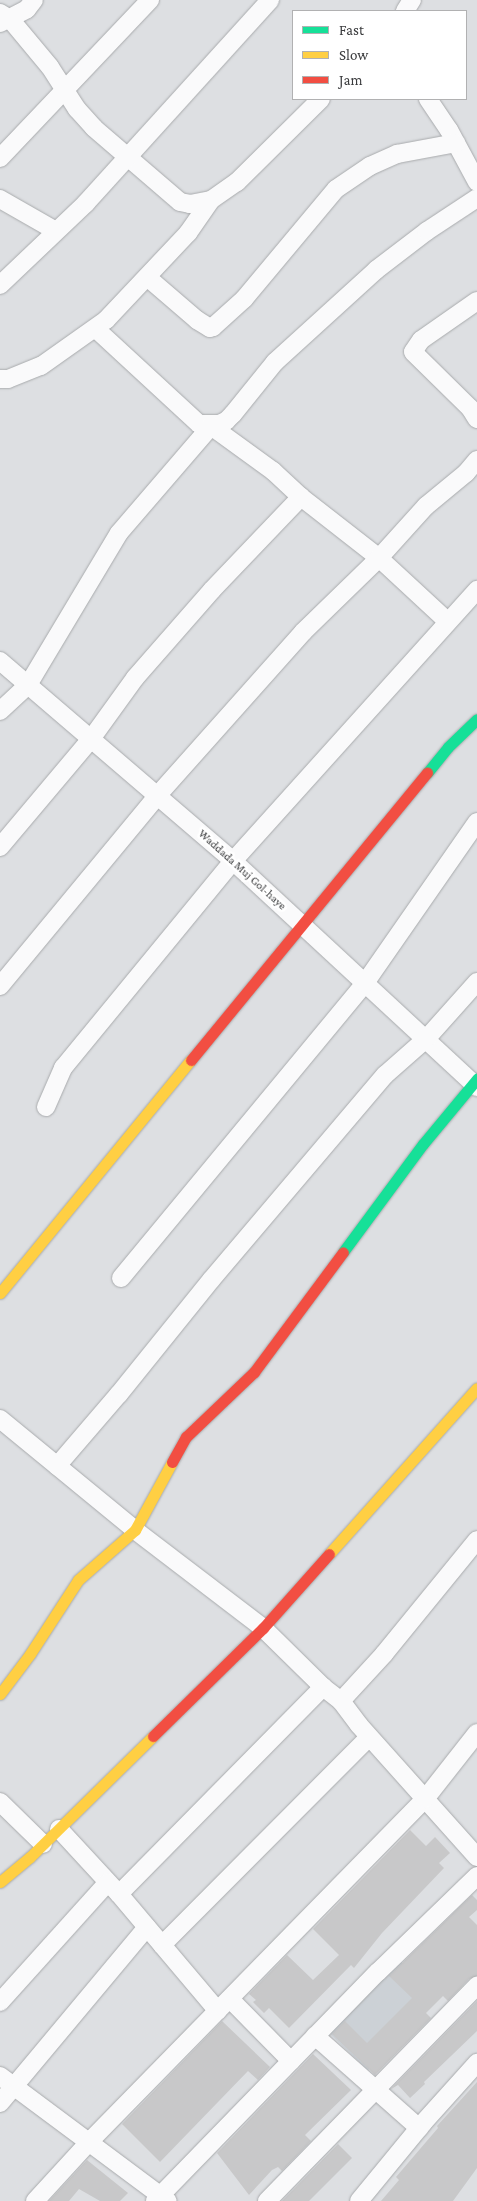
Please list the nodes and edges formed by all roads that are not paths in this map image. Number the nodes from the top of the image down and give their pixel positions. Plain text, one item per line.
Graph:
1 (34, 0) edge
2 (150, 0) edge
3 (270, 0) edge
4 (3, 19) edge
5 (65, 90) junction
6 (320, 100) edge
7 (429, 100) edge
8 (456, 143) junction
9 (128, 157) junction
10 (0, 158) edge
11 (477, 182) edge
12 (477, 198) edge
13 (0, 199) edge
14 (211, 200) junction
15 (56, 231) junction
16 (147, 277) junction
17 (0, 285) edge
18 (477, 301) edge
19 (96, 329) junction
20 (0, 379) edge
21 (477, 419) edge
22 (211, 426) junction
23 (477, 460) edge
24 (301, 497) junction
25 (379, 558) junction
26 (477, 590) edge
27 (447, 621) junction
28 (0, 661) edge
29 (28, 685) junction
30 (0, 711) edge
31 (477, 719) edge
32 (91, 739) junction
33 (157, 796) junction
34 (477, 822) edge
35 (0, 847) edge
36 (232, 861) junction
37 (304, 926) junction
38 (477, 982) edge
39 (365, 983) junction
40 (0, 986) edge
41 (427, 1038) junction
42 (476, 1083) edge
43 (46, 1107) dead end
44 (121, 1278) dead end
45 (0, 1293) edge
46 (474, 1396) edge
47 (0, 1419) edge
48 (57, 1466) junction
49 (135, 1530) junction
50 (477, 1540) edge
51 (263, 1628) junction
52 (323, 1687) junction
53 (0, 1694) edge
54 (340, 1702) junction
55 (477, 1733) edge
56 (369, 1737) junction
57 (425, 1799) junction
58 (0, 1802) edge
59 (59, 1829) junction
60 (44, 1844) junction
61 (477, 1857) edge
62 (477, 1876) edge
63 (0, 1882) edge
64 (114, 1888) junction
65 (147, 1927) junction
66 (162, 1945) junction
67 (477, 1986) edge
68 (0, 2002) edge
69 (224, 2005) junction
70 (315, 2036) junction
71 (291, 2061) junction
72 (477, 2063) edge
73 (0, 2076) edge
74 (15, 2087) junction
75 (374, 2090) junction
76 (0, 2103) edge
77 (419, 2128) junction
78 (89, 2142) junction
79 (161, 2199) edge
80 (35, 2201) edge
81 (268, 2201) edge
82 (359, 2201) edge

1 - 4 street
2 - 5 street
3 - 9 street
4 - 5 street
5 - 9 street
5 - 10 street
6 - 14 street
7 - 8 street
8 - 11 street
8 - 16 street
9 - 14 street
9 - 15 street
12 - 22 street
13 - 15 street
14 - 16 street
15 - 17 street
16 - 19 street
18 - 21 street
19 - 20 street
19 - 22 street
22 - 24 street
22 - 29 street
23 - 25 street
24 - 25 street
24 - 32 street
25 - 27 street
25 - 33 street
26 - 27 street
27 - 36 street
28 - 29 street, Waddada Muj Gol-haye
29 - 30 street
29 - 32 street, Waddada Muj Gol-haye
31 - 37 street
32 - 33 street, Waddada Muj Gol-haye
32 - 35 street
33 - 36 street, Waddada Muj Gol-haye
33 - 40 street
34 - 39 street
36 - 37 street, Waddada Muj Gol-haye
36 - 43 street
37 - 39 street, Waddada Muj Gol-haye
37 - 45 street
38 - 41 street
39 - 41 street, Waddada Muj Gol-haye
39 - 44 street
41 - 42 street, Waddada Muj Gol-haye
41 - 48 street
42 - 49 street
46 - 51 street
47 - 48 street
48 - 49 street
49 - 51 street
49 - 53 street
50 - 54 street
51 - 52 street
51 - 59 street
52 - 54 street
52 - 64 street
54 - 56 street
55 - 57 street
56 - 57 street
56 - 66 street
57 - 61 street
57 - 69 street
58 - 60 street
59 - 60 street
59 - 64 street
60 - 63 street
62 - 70 street
64 - 65 street
64 - 68 street
65 - 66 street
65 - 74 street
66 - 69 street
67 - 75 street
69 - 71 street
69 - 78 street
70 - 71 street
70 - 75 street
71 - 79 street
72 - 77 street
73 - 74 street
74 - 76 street
74 - 78 street
75 - 77 street
75 - 81 street
77 - 82 street
78 - 79 street
78 - 80 street

